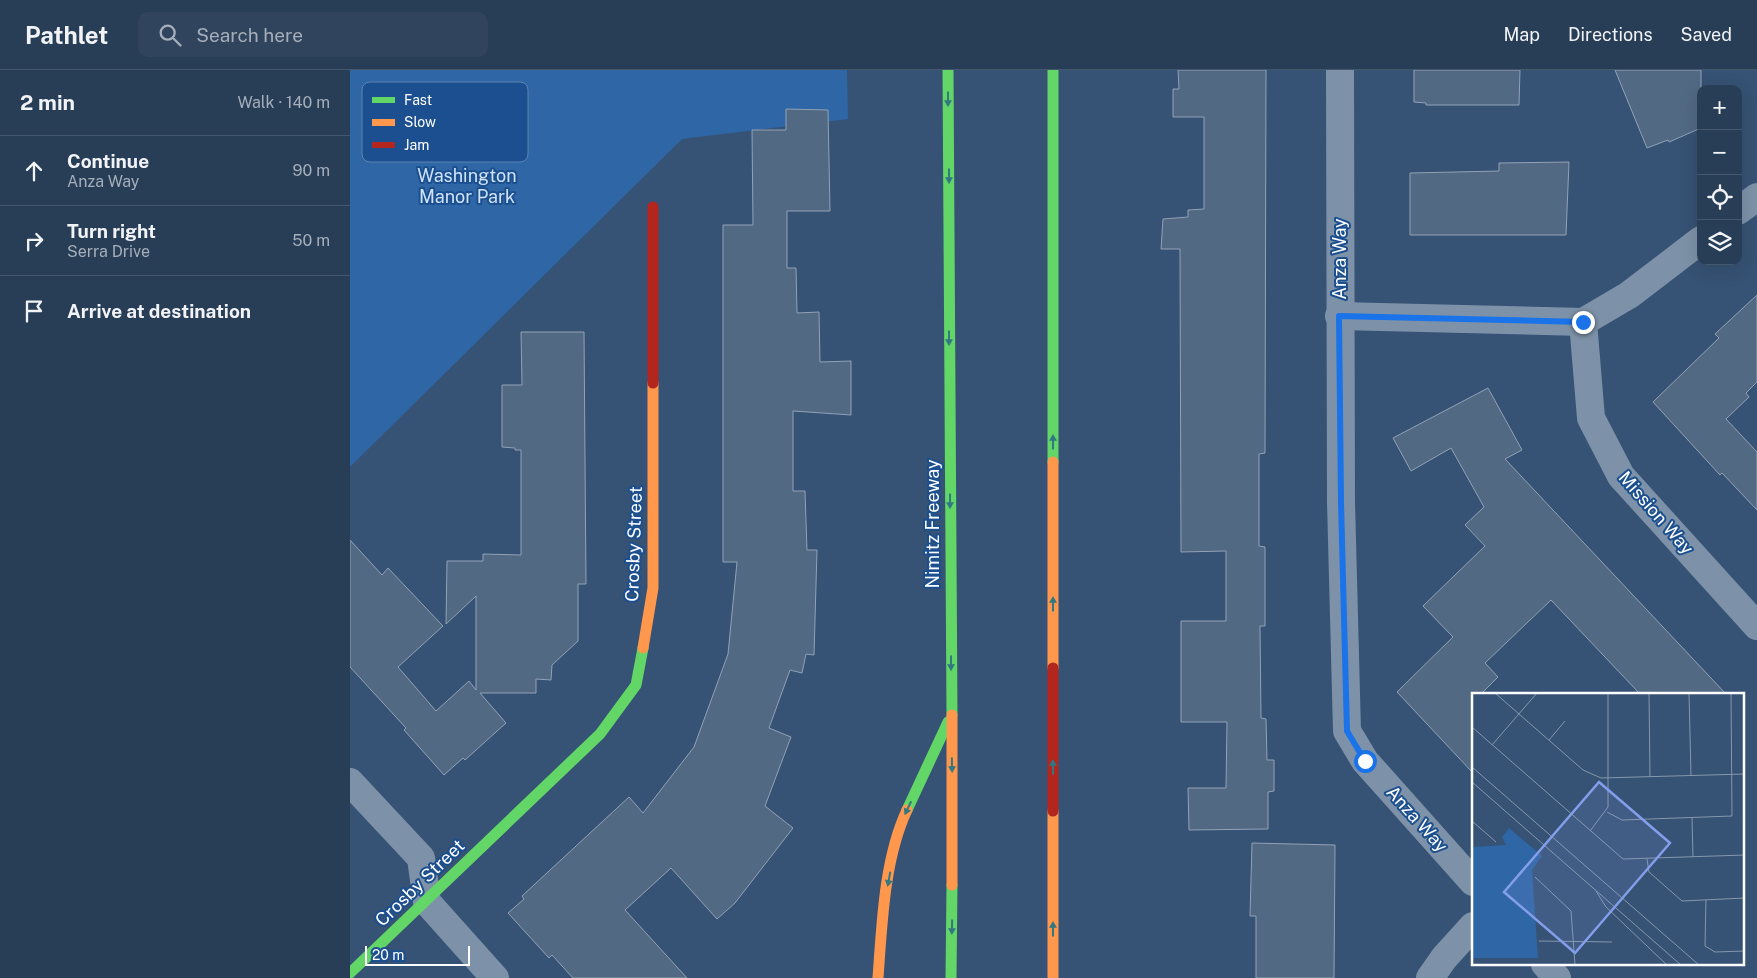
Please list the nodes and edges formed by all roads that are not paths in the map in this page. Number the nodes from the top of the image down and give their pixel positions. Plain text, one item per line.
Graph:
1 (948, 70) edge
2 (1053, 70) edge
3 (1340, 70) edge
4 (1757, 197) edge
5 (653, 207) dead end
6 (1742, 208) edge
7 (1697, 243) edge
8 (1339, 316) junction
9 (1583, 322) junction
10 (1757, 626) edge
11 (951, 716) junction
12 (350, 782) edge
13 (1472, 881) edge
14 (427, 902) junction
15 (1472, 927) edge
16 (1547, 966) edge
17 (350, 973) edge
18 (496, 978) edge
19 (878, 978) edge
20 (951, 978) edge
21 (1053, 978) edge
22 (1430, 978) edge
23 (1557, 978) edge

1 -> 11 main road, Nimitz Freeway
21 -> 2 main road
3 - 8 street, Anza Way
4 - 6 street
5 - 14 main road, Crosby Street
7 - 9 street
8 - 9 street
8 - 13 street, Anza Way
9 - 10 street, Mission Way
11 -> 19 main road
11 -> 20 main road, Nimitz Freeway
12 - 14 street
14 - 17 main road, Crosby Street
14 - 18 street
15 - 22 street
16 - 23 street

